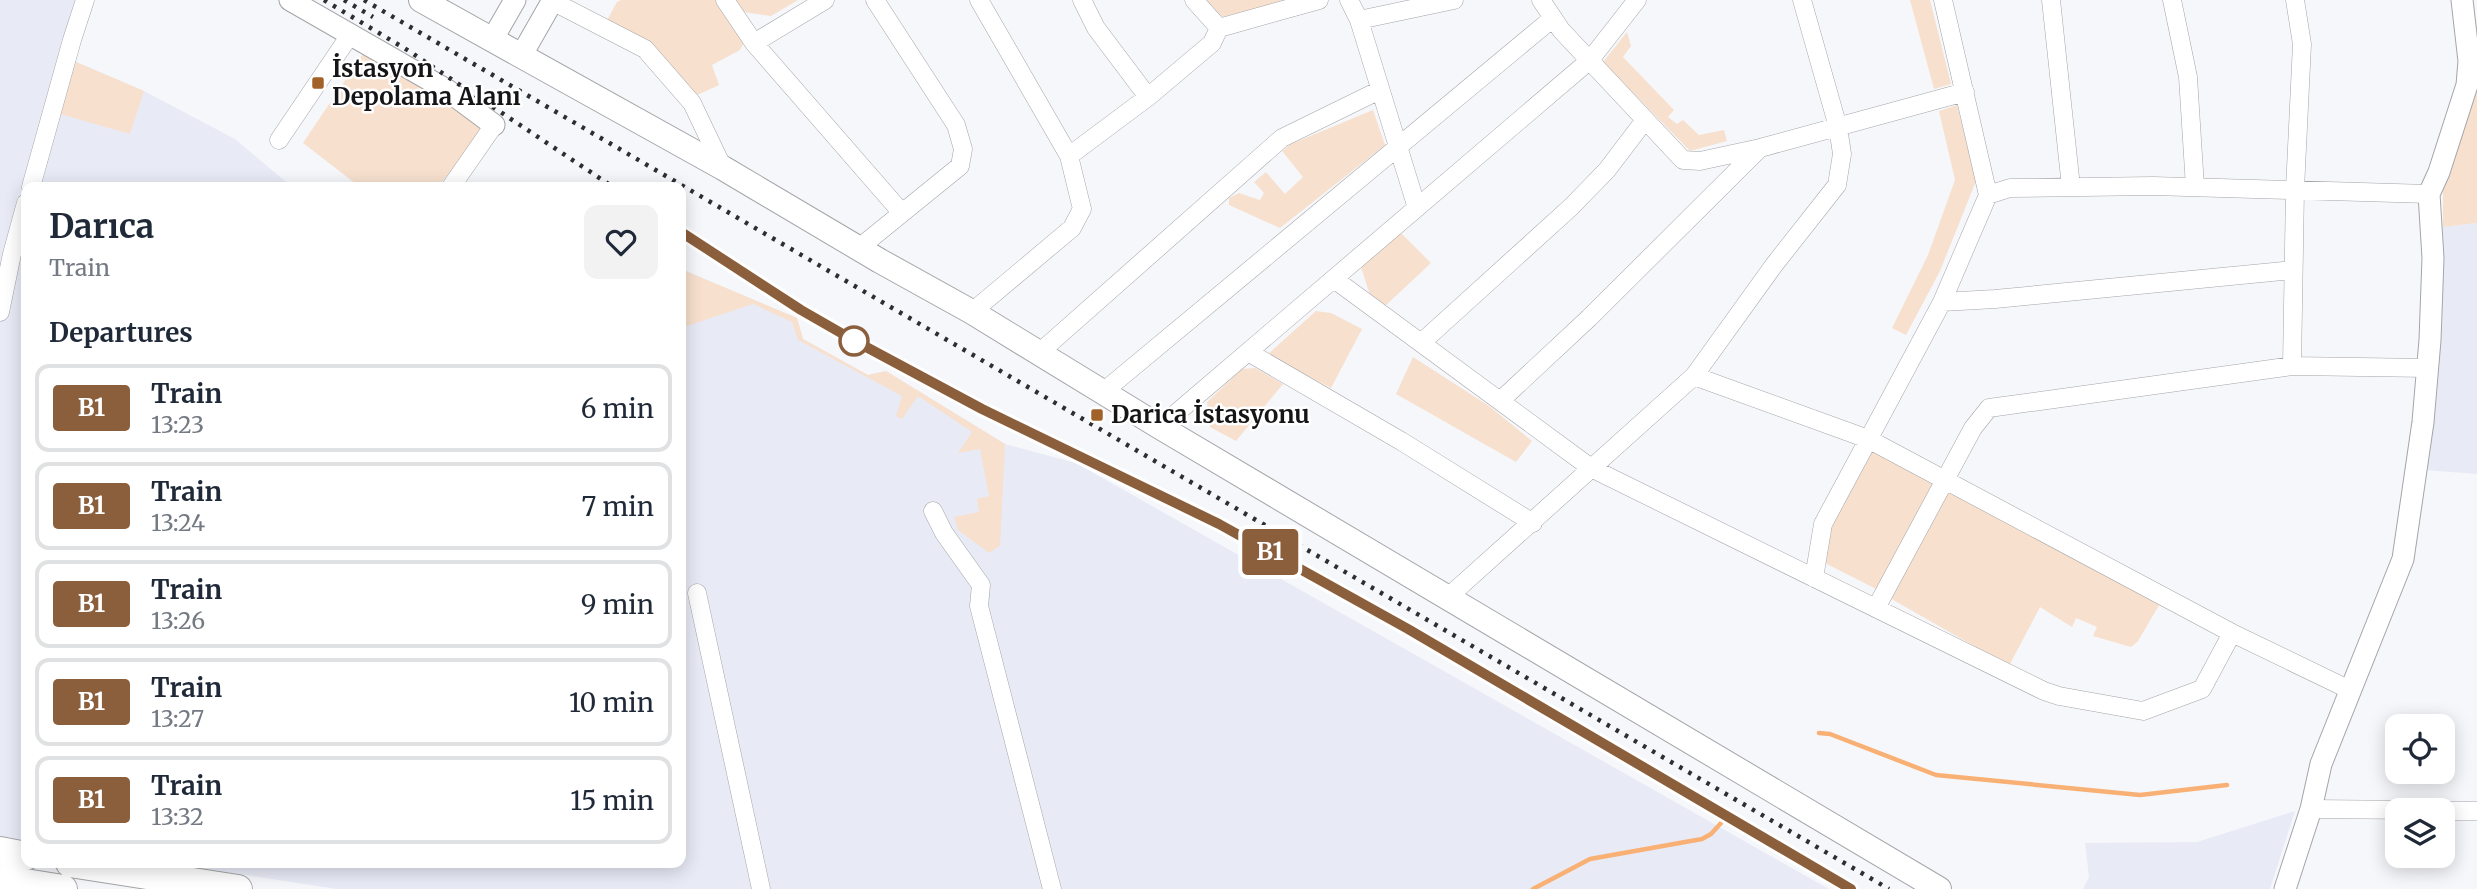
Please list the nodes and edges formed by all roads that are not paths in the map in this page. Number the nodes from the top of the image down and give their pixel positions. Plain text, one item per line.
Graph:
1 (85, 0) edge
2 (289, 0) edge
3 (421, 0) edge
4 (515, 0) edge
5 (552, 0) edge
6 (725, 0) edge
7 (825, 0) edge
8 (875, 0) edge
9 (979, 0) edge
10 (1082, 0) edge
11 (1194, 0) edge
12 (1319, 0) edge
13 (1349, 0) edge
14 (1454, 0) edge
15 (1541, 0) edge
16 (1637, 0) edge
17 (1802, 0) edge
18 (1942, 0) edge
19 (2051, 0) edge
20 (2172, 0) edge
21 (2295, 0) edge
22 (2462, 0) edge
23 (1553, 18) junction
24 (1359, 20) junction
25 (1219, 28) junction
26 (350, 35) junction
27 (492, 40) junction
28 (754, 43) junction
29 (521, 56) junction
30 (1590, 61) junction
31 (2472, 75) edge
32 (1380, 90) junction
33 (1965, 92) junction
34 (1148, 97) junction
35 (1645, 120) junction
36 (494, 125) joint
37 (1838, 127) junction
38 (279, 140) dead end
39 (1398, 148) junction
40 (1760, 148) junction
41 (1069, 156) junction
42 (723, 168) junction
43 (32, 182) edge
44 (454, 182) edge
45 (2071, 187) junction
46 (2195, 187) junction
47 (2295, 189) junction
48 (2429, 194) junction
49 (1988, 195) junction
50 (1417, 208) junction
51 (902, 213) junction
52 (21, 223) edge
53 (859, 248) junction
54 (13, 254) edge
55 (2293, 270) junction
56 (1334, 279) junction
57 (1942, 302) junction
58 (0, 312) edge
59 (972, 312) junction
60 (1421, 343) junction
61 (1248, 352) junction
62 (1039, 353) junction
63 (2292, 366) junction
64 (2428, 368) junction
65 (1695, 376) junction
66 (1103, 393) junction
67 (1500, 401) junction
68 (1160, 427) junction
69 (1868, 439) junction
70 (1591, 468) junction
71 (1945, 480) junction
72 (933, 512) dead end
73 (1533, 523) junction
74 (1814, 578) junction
75 (697, 593) dead end
76 (1447, 598) junction
77 (1876, 608) junction
78 (2232, 633) junction
79 (2350, 690) junction
80 (2311, 809) junction
81 (2385, 810) edge
82 (2455, 811) edge
83 (2477, 811) edge
84 (0, 852) edge
85 (21, 855) edge
86 (102, 868) edge
87 (0, 879) edge
88 (63, 889) edge
89 (238, 889) edge
90 (761, 889) edge
91 (1052, 889) edge
92 (1939, 889) edge
93 (2285, 889) edge

1 - 43 street
2 - 26 street
3 - 27 main road
4 - 27 street
5 - 29 street
5 - 42 street
6 - 28 street
7 - 28 street
8 - 51 street
9 - 41 street
10 - 34 street
11 - 25 street
12 - 25 street
13 - 24 street
14 - 24 street
15 - 23 street
16 - 30 street
17 - 37 street
18 - 33 street
19 - 45 street
20 - 46 street
21 - 47 street
22 - 31 street
23 - 30 street
23 - 39 street
24 - 32 street
25 - 34 street
26 - 36 street
26 - 38 street
27 - 29 main road
28 - 51 street
29 - 42 main road
30 - 35 street
30 - 50 street
31 - 48 street
32 - 39 street
32 - 62 street
33 - 37 street
33 - 49 street
34 - 41 street
35 - 40 street
35 - 60 street
36 - 44 street
37 - 40 street
37 - 65 street
39 - 50 street
39 - 66 street
40 - 67 street
41 - 59 street
42 - 53 main road
45 - 46 street
45 - 49 street
46 - 47 street
47 - 48 street
47 - 55 street
48 - 64 street
49 - 57 street
50 - 56 street
51 - 53 street
52 - 54 street
53 - 59 main road
54 - 58 street
55 - 57 street
55 - 63 street
56 - 60 street
56 - 61 street
57 - 69 street
59 - 62 main road
60 - 67 street
61 - 68 street
61 - 73 street
62 - 66 main road
63 - 64 street
63 - 71 street
64 - 79 street
65 - 69 street
65 - 70 street
66 - 68 main road
67 - 70 street
68 - 76 main road
69 - 71 street
69 - 74 street
70 - 73 street
70 - 74 street
71 - 77 street
71 - 78 street
72 - 91 street
73 - 76 street
74 - 77 street
75 - 90 street
76 - 92 main road
77 - 78 street
78 - 79 street
79 - 80 street
80 - 81 street
80 - 93 street
82 - 83 street
84 - 85 main road
86 - 89 main road
87 - 88 main road

